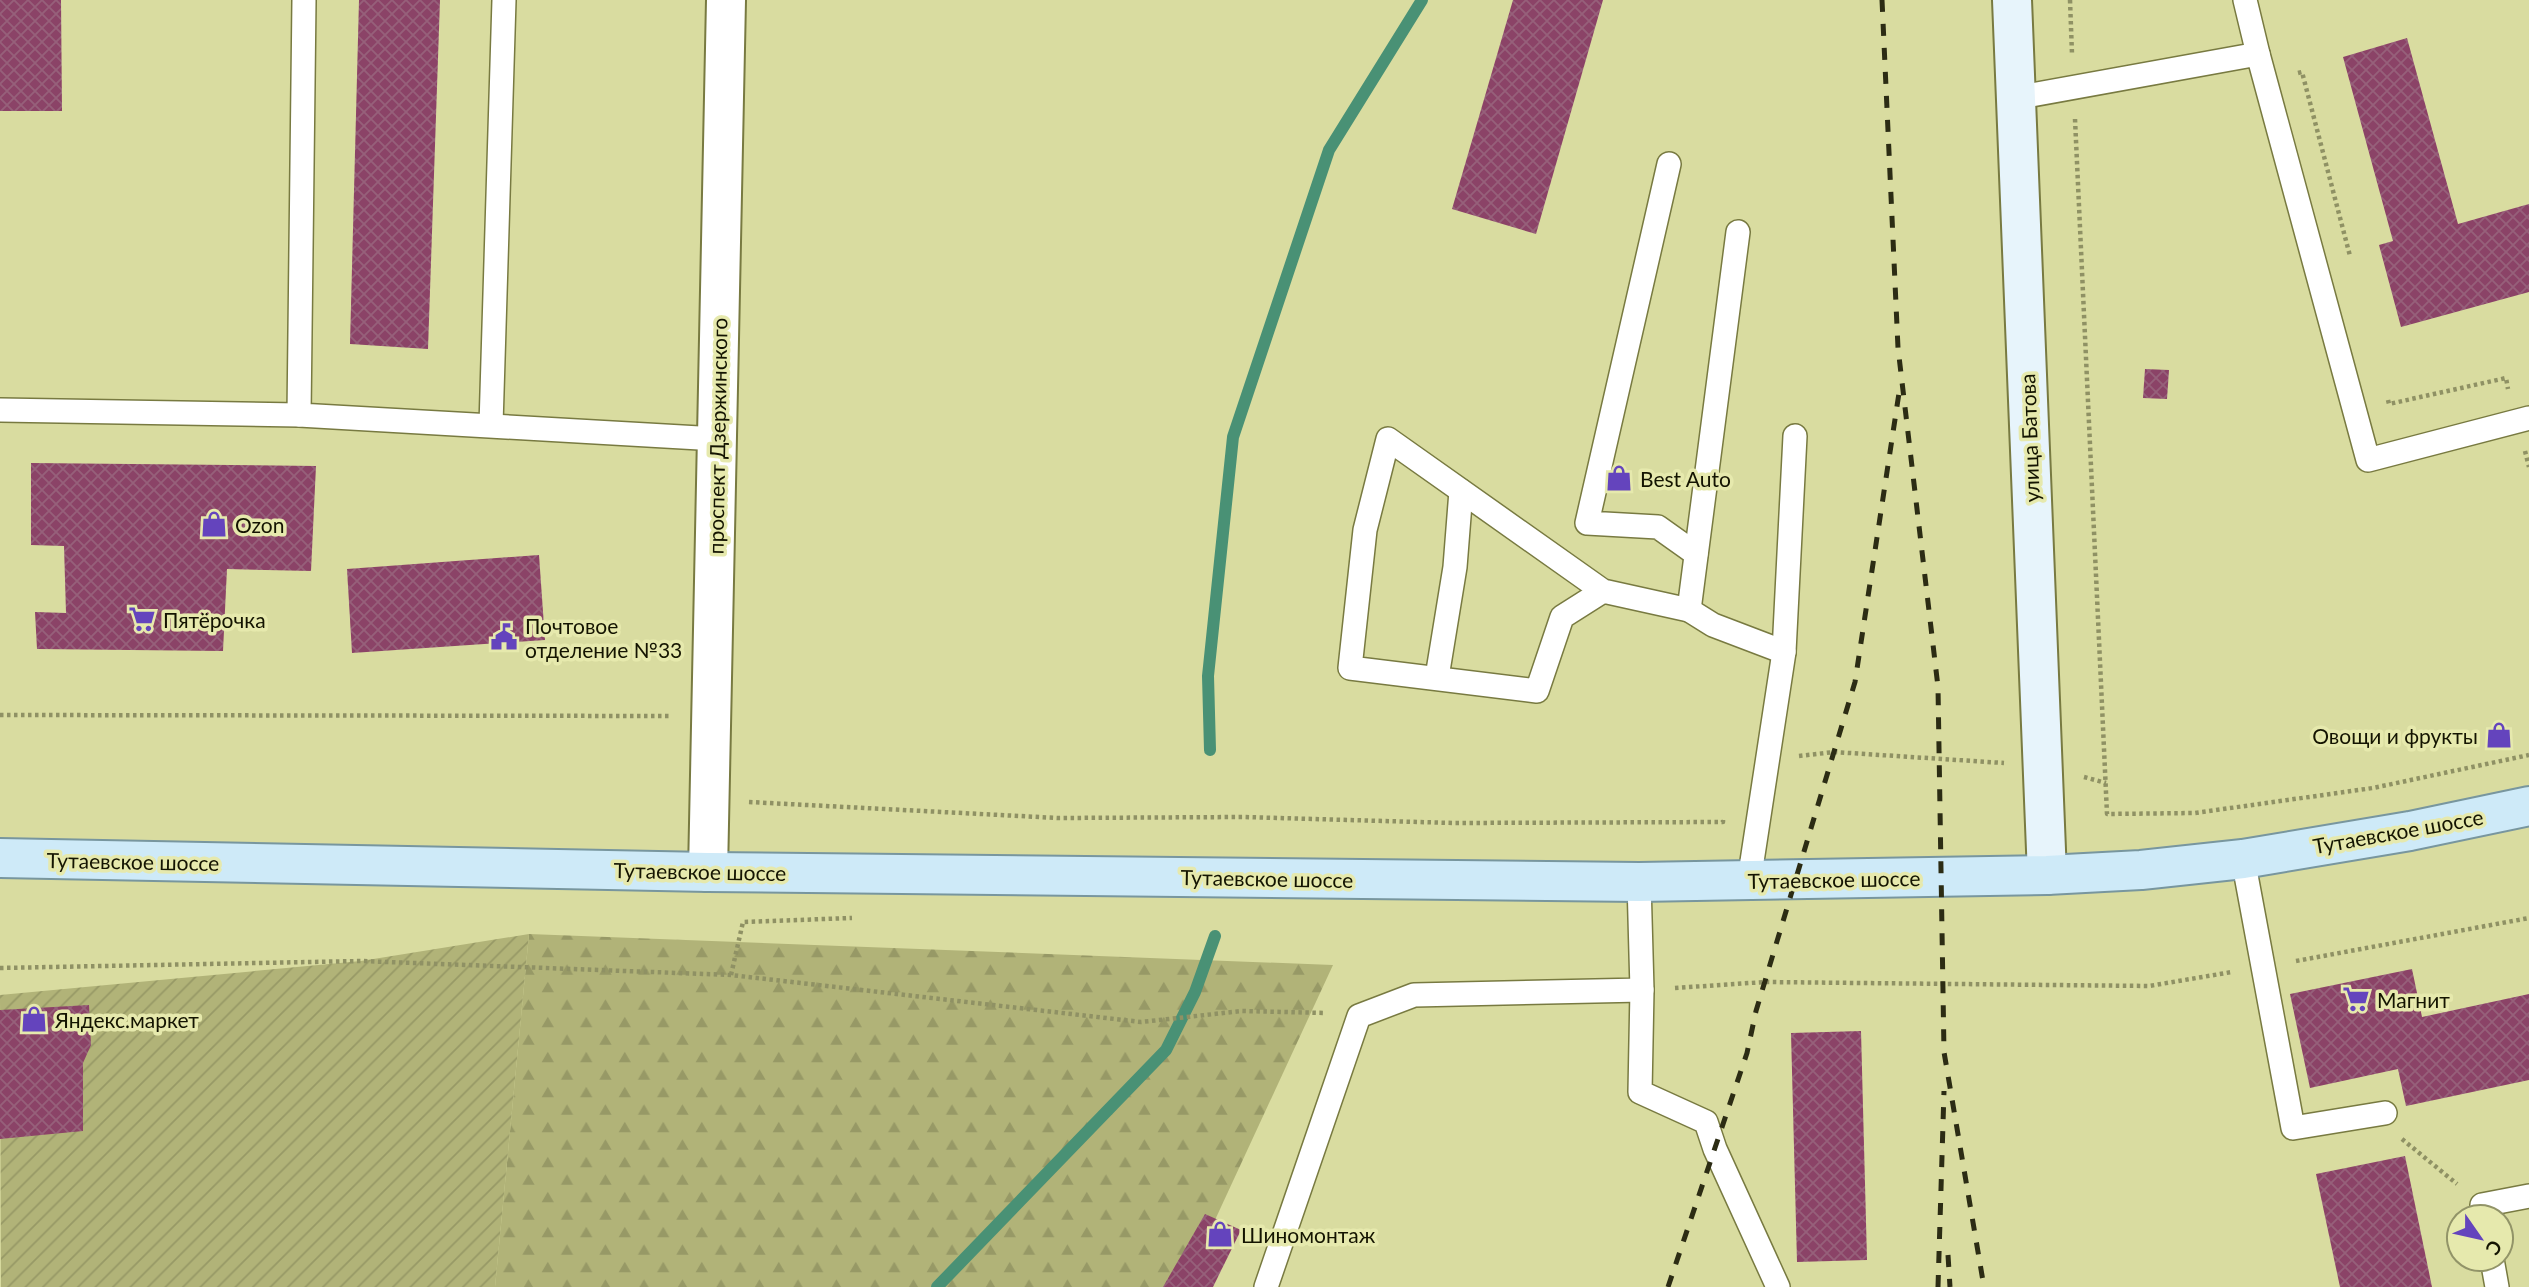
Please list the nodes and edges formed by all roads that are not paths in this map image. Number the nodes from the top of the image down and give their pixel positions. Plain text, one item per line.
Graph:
1 (304, 0) edge
2 (504, 0) edge
3 (726, 0) edge
4 (2012, 0) edge
5 (2245, 0) edge
6 (2258, 54) junction
7 (2015, 98) junction
8 (1669, 164) dead end
9 (1738, 232) dead end
10 (0, 410) edge
11 (299, 415) junction
12 (2529, 418) edge
13 (491, 425) junction
14 (1795, 436) dead end
15 (717, 439) junction
16 (1461, 491) junction
17 (1696, 554) junction
18 (1603, 592) junction
19 (1689, 610) junction
20 (1784, 652) junction
21 (1437, 677) junction
22 (2529, 806) edge
23 (0, 858) edge
24 (2243, 859) junction
25 (708, 872) junction
26 (2047, 875) junction
27 (1749, 880) junction
28 (1639, 882) junction
29 (1642, 990) junction
30 (2385, 1113) road end
31 (2529, 1196) edge
32 (2508, 1203) edge
33 (1266, 1287) edge
34 (1778, 1287) edge

1 - 11 lane
2 - 13 lane
3 - 15 street, проспект Дзержинского
4 - 7 street, улица Батова
5 - 6 lane
6 - 7 lane
6 - 12 lane
7 - 26 street, улица Батова
8 - 17 lane
9 - 17 lane
10 - 11 lane
11 - 13 lane
13 - 15 lane
14 - 20 lane
15 - 25 street, проспект Дзержинского
16 - 18 lane
16 - 21 lane
16 - 21 lane
17 - 19 lane
18 - 19 lane
18 - 21 lane
19 - 20 lane
20 - 27 lane
22 - 24 main road, Тутаевское шоссе
23 - 25 main road, Тутаевское шоссе
24 - 26 main road, Тутаевское шоссе
24 - 30 lane
25 - 28 main road, Тутаевское шоссе
26 - 27 main road, Тутаевское шоссе
27 - 28 main road, Тутаевское шоссе
28 - 29 lane
29 - 33 lane
29 - 34 lane
31 - 32 lane

